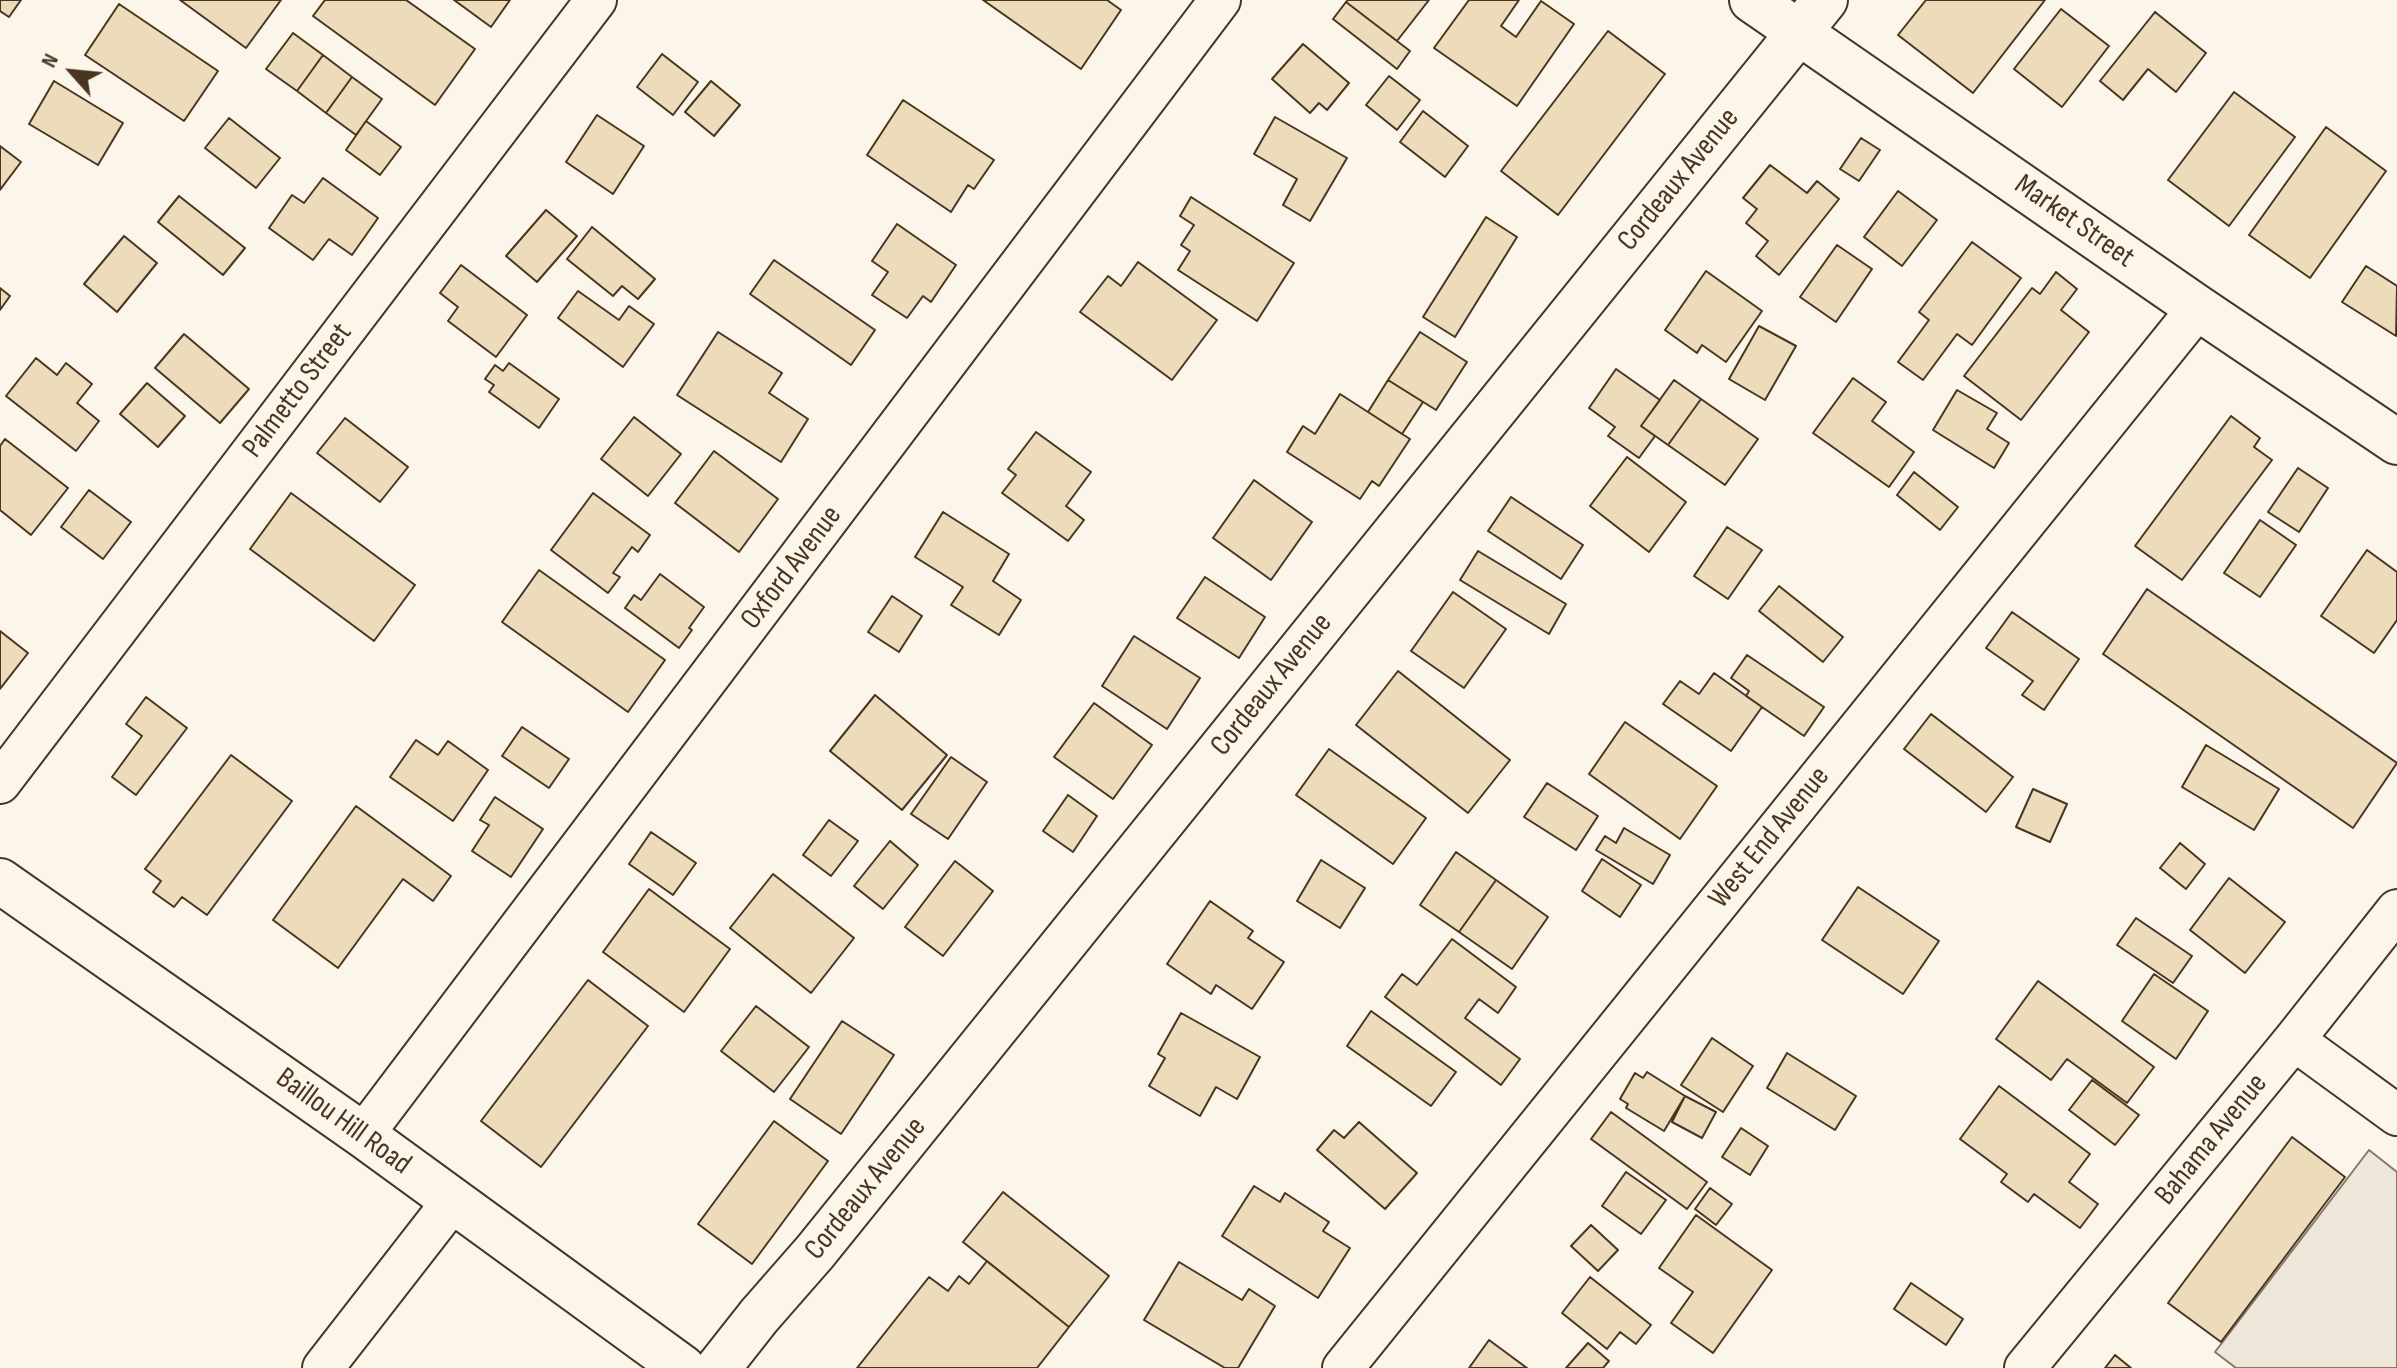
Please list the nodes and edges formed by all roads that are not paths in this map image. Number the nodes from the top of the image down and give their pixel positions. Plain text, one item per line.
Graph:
1 (596, 0) edge
2 (1220, 0) edge
3 (1752, 0) edge
4 (1812, 16) edge
5 (2198, 308) junction
6 (2397, 442) edge
7 (0, 783) edge
8 (0, 881) edge
9 (2397, 910) edge
10 (2294, 1040) junction
11 (2397, 1115) edge
12 (363, 1135) junction
13 (452, 1202) junction
14 (323, 1368) edge
15 (683, 1368) edge
16 (718, 1368) edge
17 (1343, 1368) edge
18 (2025, 1368) edge

1 - 7 street, Palmetto Street
2 - 12 street, Oxford Avenue
3 - 4 street, Market Street
4 - 5 street, Market Street
4 - 16 street, Cordeaux Avenue
5 - 6 street, Market Street
5 - 17 street, West End Avenue
8 - 12 street, Baillou Hill Road
9 - 10 street, Bahama Avenue
10 - 11 street
10 - 18 street, Bahama Avenue
12 - 13 street, Baillou Hill Road
13 - 14 street
13 - 15 street, Baillou Hill Road

